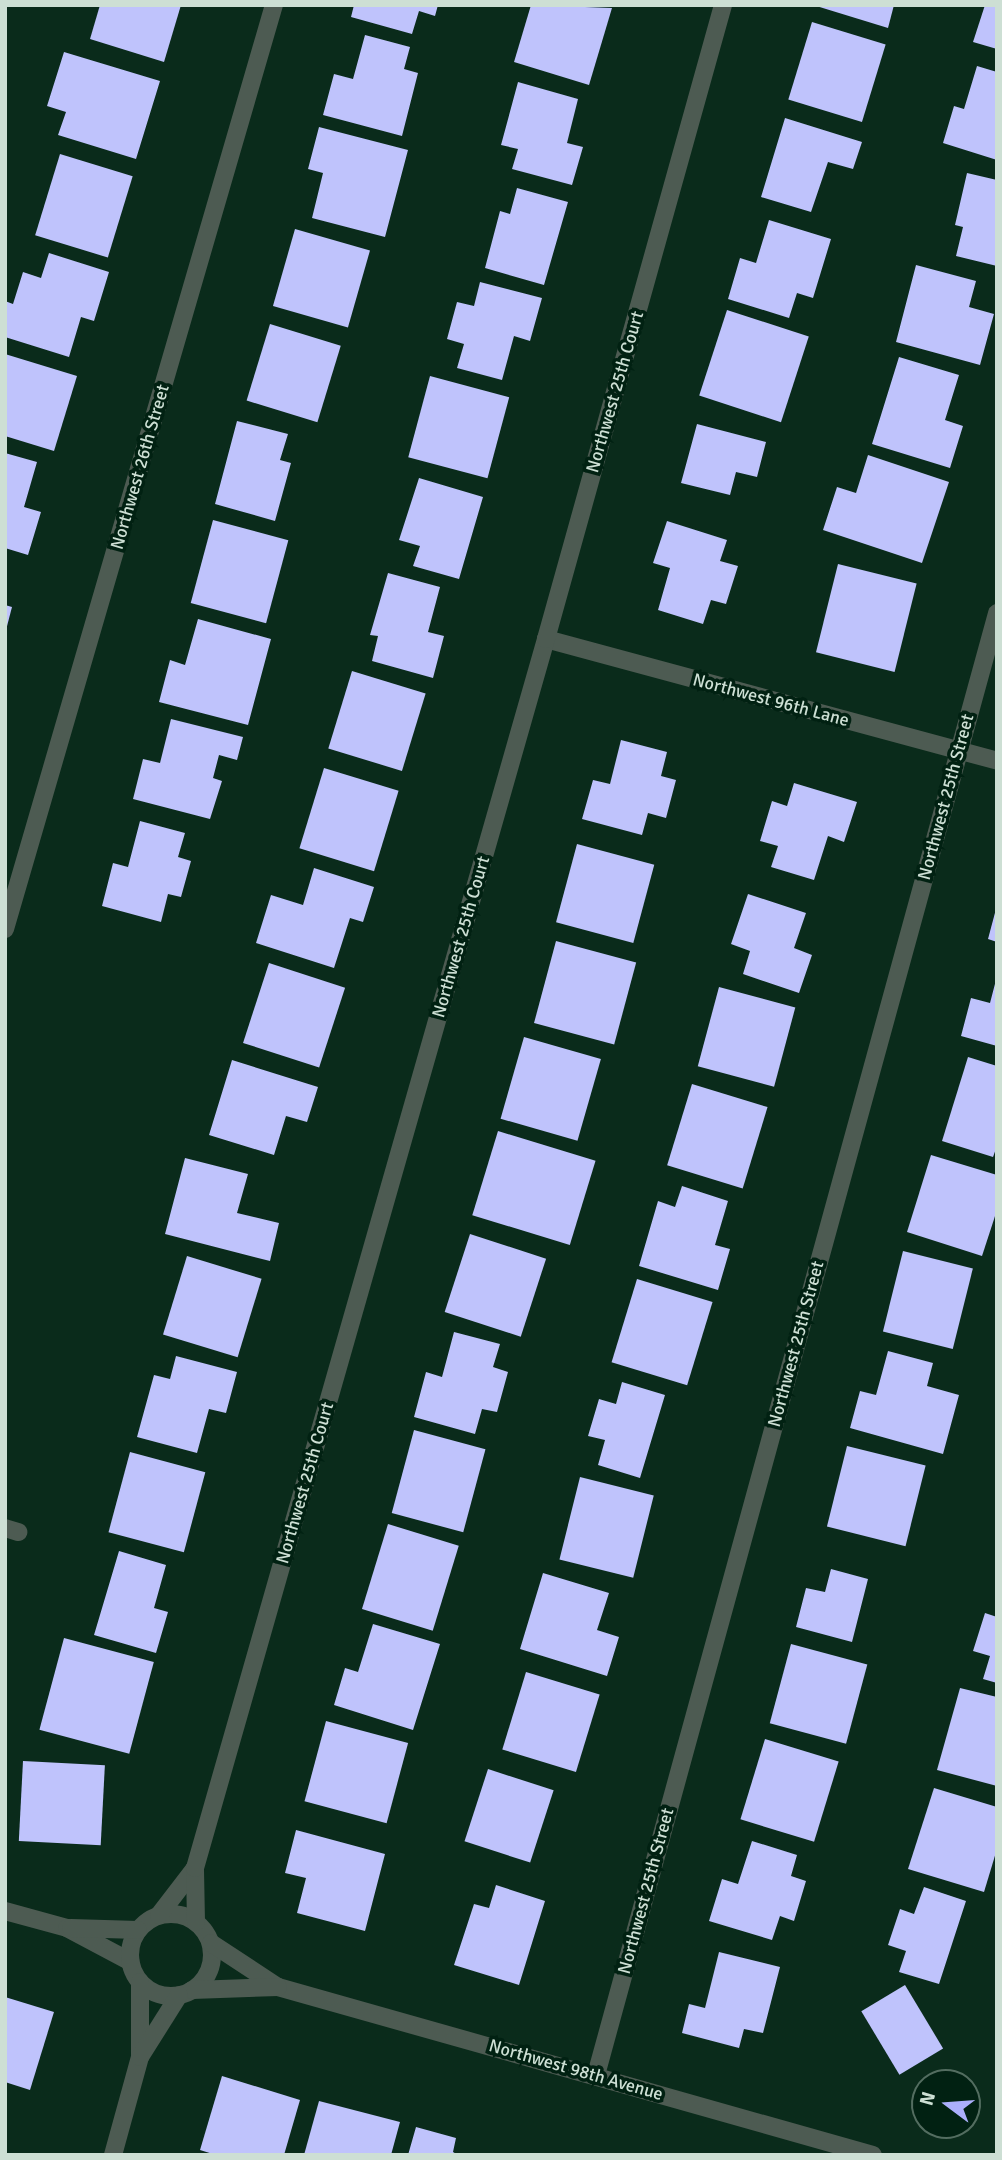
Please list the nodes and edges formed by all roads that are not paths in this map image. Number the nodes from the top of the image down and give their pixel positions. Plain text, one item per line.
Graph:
1 (274, 5) edge
2 (723, 5) edge
3 (997, 613) edge
4 (546, 639) junction
5 (958, 751) junction
6 (997, 761) edge
7 (5, 929) edge
8 (195, 1868) junction
9 (5, 1911) edge
10 (159, 1915) junction
11 (197, 1922) junction
12 (67, 1928) junction
13 (138, 1930) junction
14 (211, 1943) junction
15 (131, 1962) junction
16 (140, 1982) junction
17 (278, 1987) junction
18 (186, 1992) junction
19 (140, 2057) junction
20 (596, 2075) junction
21 (113, 2155) edge
22 (873, 2155) edge

1 - 7 street, Northwest 26th Street
2 - 4 street, Northwest 25th Court
3 - 5 street, Northwest 25th Street
4 - 5 street, Northwest 96th Lane
4 - 8 street, Northwest 25th Court
5 - 6 street, Northwest 96th Lane
5 - 20 street, Northwest 25th Street
8 - 10 street, Northwest 25th Court
8 - 11 street, Northwest 25th Court
9 - 12 street
10 - 11 street
10 - 13 street
11 - 14 street
12 - 13 street
12 - 15 street
13 - 15 street
14 - 17 street, Northwest 98th Avenue
14 - 18 street
15 - 16 street
16 - 18 street
16 - 19 street
17 - 18 street, Northwest 98th Avenue
17 - 20 street, Northwest 98th Avenue
18 - 19 street
19 - 21 street
20 - 22 street, Northwest 98th Avenue

